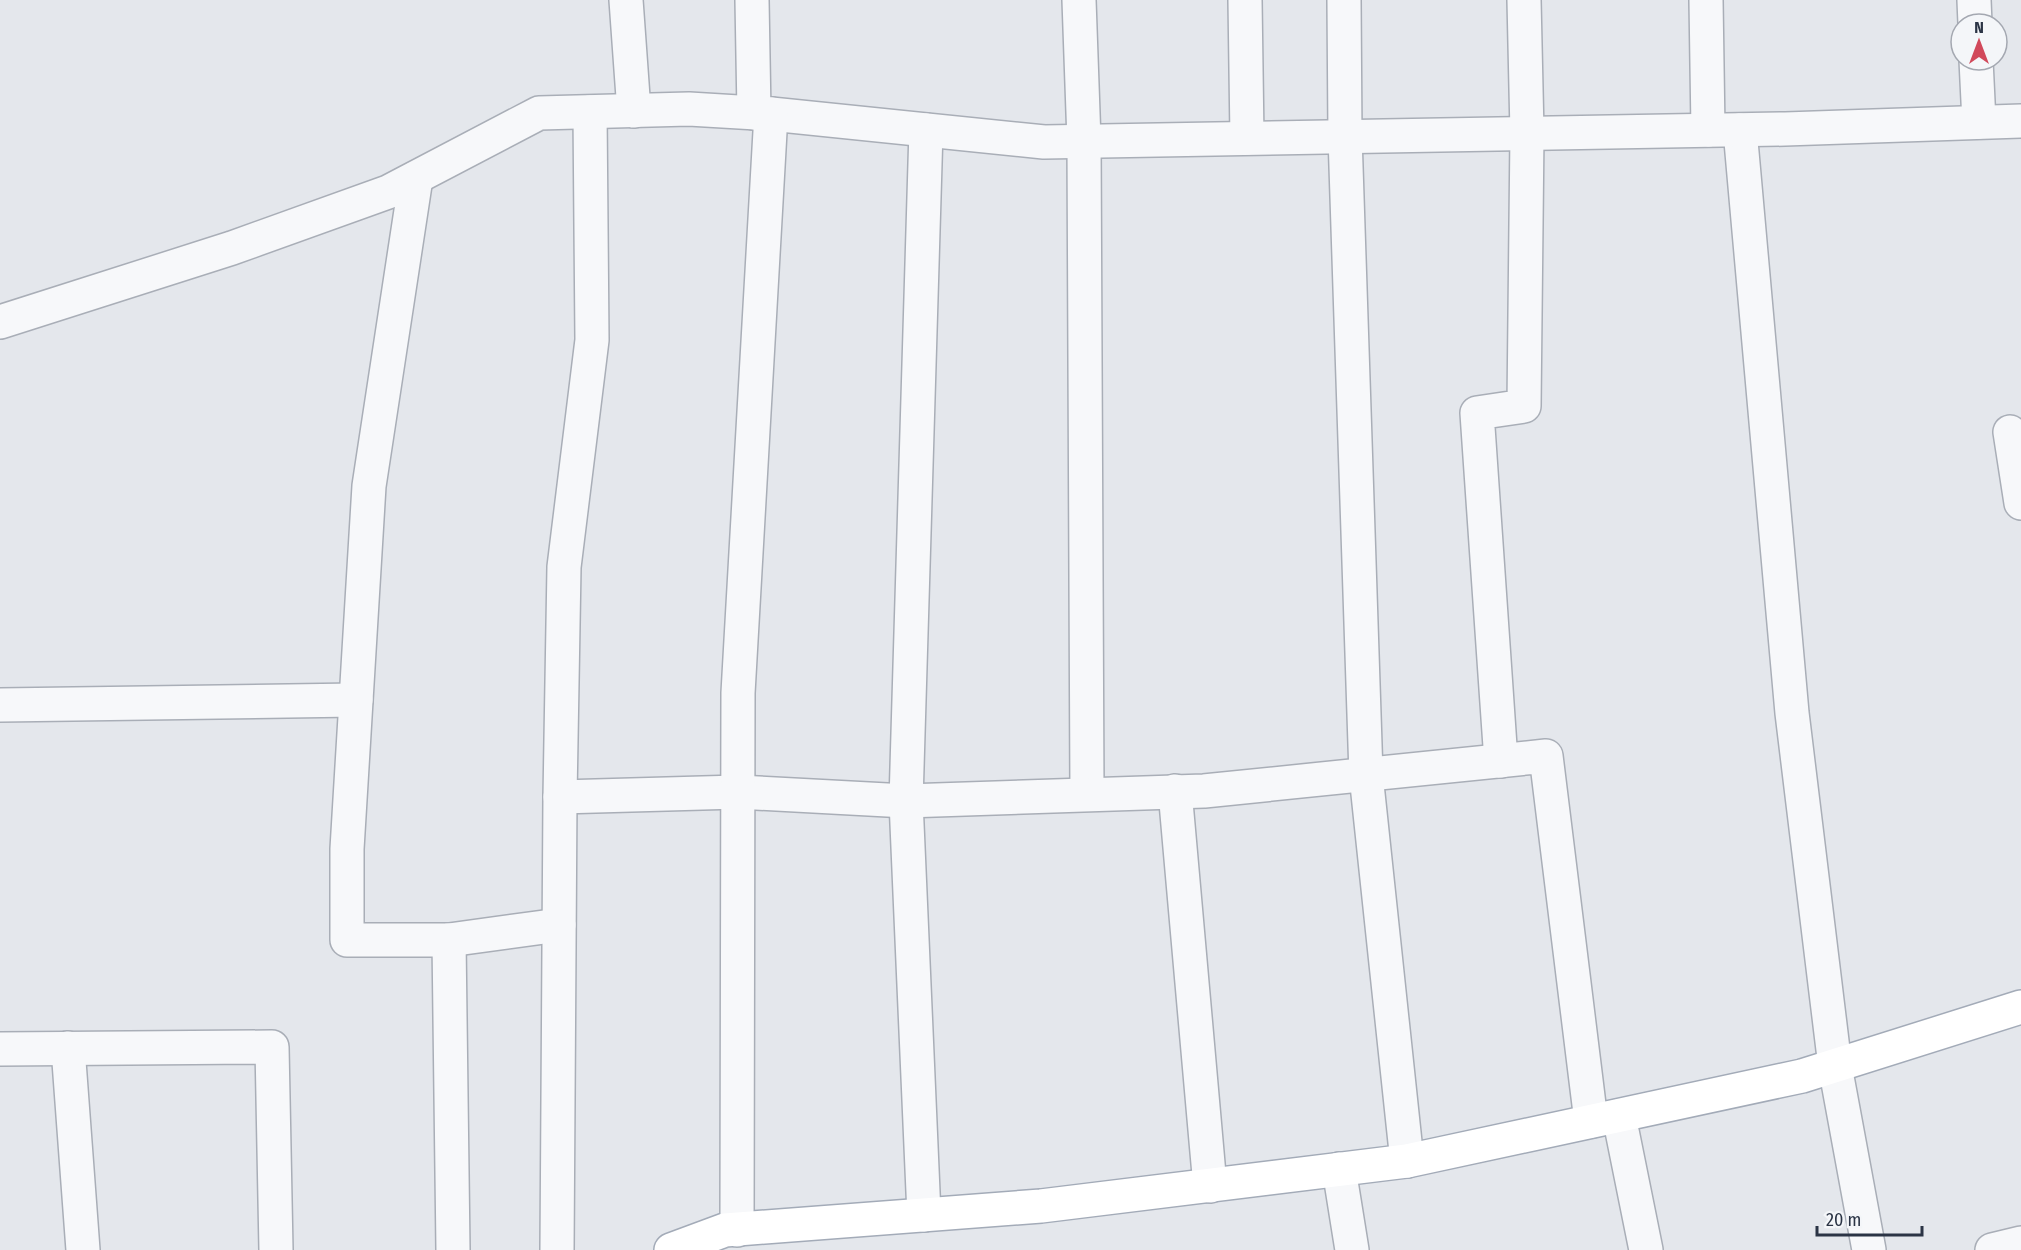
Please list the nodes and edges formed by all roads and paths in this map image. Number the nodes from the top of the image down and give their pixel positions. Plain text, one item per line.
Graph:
1 (626, 0) edge
2 (752, 0) edge
3 (1079, 0) edge
4 (1245, 0) edge
5 (1344, 0) edge
6 (1524, 0) edge
7 (1706, 0) edge
8 (1977, 72) edge
9 (634, 111) junction
10 (590, 112) junction
11 (762, 114) junction
12 (1979, 122) junction
13 (2020, 124) edge
14 (926, 130) junction
15 (1724, 130) junction
16 (1527, 133) junction
17 (1345, 136) junction
18 (1247, 138) junction
19 (1084, 141) junction
20 (416, 178) junction
21 (0, 322) edge
22 (2010, 432) dead end
23 (2021, 503) edge
24 (356, 700) junction
25 (0, 705) edge
26 (1501, 761) junction
27 (1366, 775) junction
28 (1175, 791) junction
29 (738, 792) junction
30 (1087, 794) junction
31 (560, 797) junction
32 (906, 801) junction
33 (559, 925) junction
34 (449, 940) junction
35 (2021, 1006) edge
36 (68, 1048) junction
37 (0, 1049) edge
38 (1835, 1066) junction
39 (1605, 1118) junction
40 (1407, 1161) junction
41 (1339, 1169) junction
42 (1210, 1186) junction
43 (924, 1215) junction
44 (737, 1230) junction
45 (2021, 1243) edge
46 (83, 1250) edge
47 (276, 1250) edge
48 (453, 1250) edge
49 (557, 1250) edge
50 (671, 1250) edge
51 (1352, 1250) edge
52 (1646, 1250) edge
53 (1869, 1250) edge
54 (1992, 1250) edge

1 - 9 street
2 - 11 street
3 - 19 street
4 - 18 street
5 - 17 street
6 - 16 street
7 - 15 street
8 - 12 street
9 - 10 street
9 - 11 street
10 - 20 street
10 - 31 street
11 - 14 street
11 - 29 street
12 - 13 street
12 - 15 street
14 - 19 street
14 - 32 street
15 - 16 street
15 - 38 street
16 - 17 street
16 - 26 street
17 - 18 street
17 - 27 street
18 - 19 street
19 - 30 street
20 - 21 street
20 - 24 street
22 - 23 street
24 - 25 street
24 - 34 street
26 - 27 street
26 - 39 street
27 - 28 street
27 - 40 street
28 - 30 street
28 - 42 street
29 - 31 street
29 - 32 street
29 - 44 street
30 - 32 street
31 - 33 street
32 - 43 street
33 - 34 street
33 - 49 street
34 - 48 street
35 - 38 main road
36 - 37 street
36 - 46 street
36 - 47 street
38 - 39 main road
38 - 53 street
39 - 40 main road
39 - 52 street
40 - 41 main road
41 - 42 main road
41 - 51 street
42 - 43 main road
43 - 44 main road
44 - 50 main road
45 - 54 street

